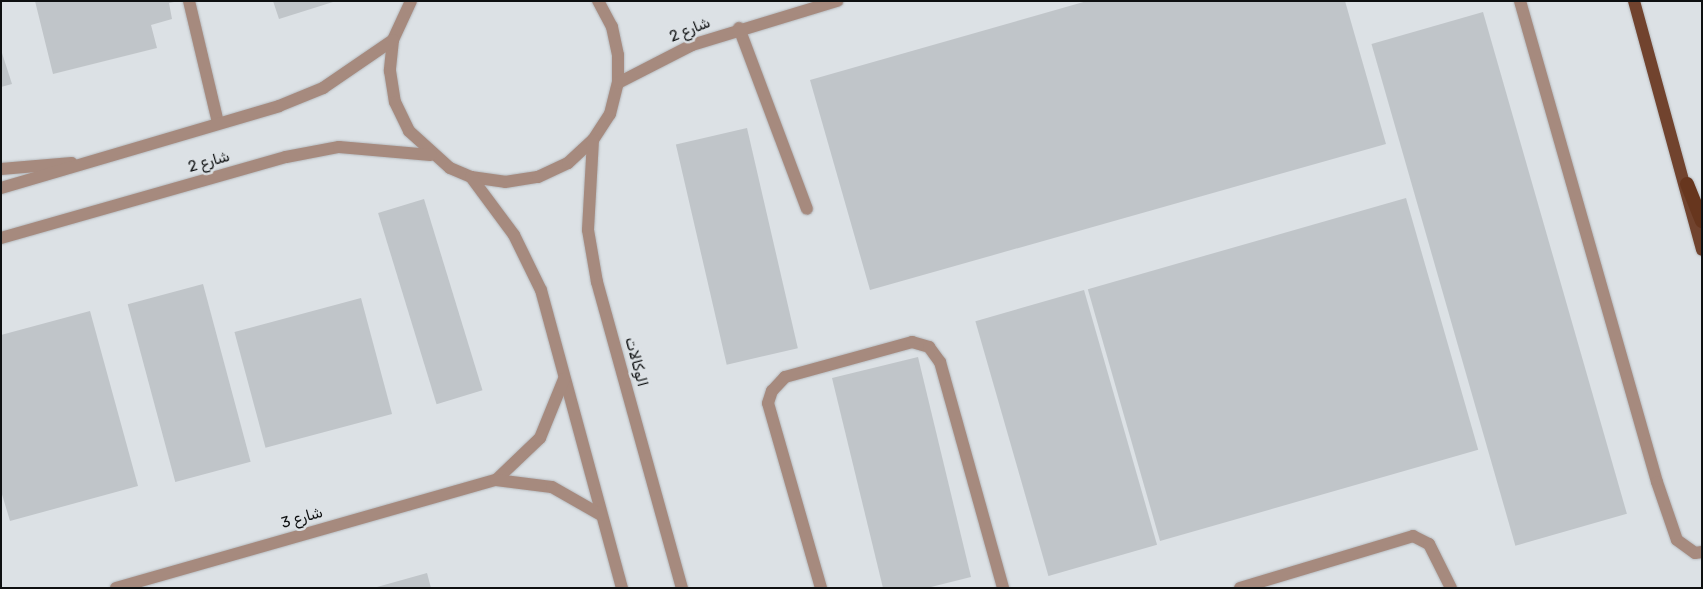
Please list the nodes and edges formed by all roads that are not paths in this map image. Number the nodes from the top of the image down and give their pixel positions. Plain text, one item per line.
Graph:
1 (189, 1) edge
2 (411, 1) edge
3 (598, 1) edge
4 (837, 1) edge
5 (1520, 1) edge
6 (1634, 1) edge
7 (739, 28) junction
8 (393, 40) junction
9 (618, 83) junction
10 (218, 123) junction
11 (593, 140) junction
12 (431, 155) junction
13 (101, 160) junction
14 (1, 169) edge
15 (471, 177) junction
16 (1687, 184) junction
17 (1, 188) edge
18 (807, 208) dead end
19 (1702, 220) edge
20 (1, 238) edge
21 (1702, 250) edge
22 (564, 379) junction
23 (496, 480) junction
24 (601, 515) junction
25 (1702, 552) edge
26 (116, 588) edge
27 (622, 588) edge
28 (682, 588) edge
29 (821, 588) edge
30 (1003, 588) edge
31 (1240, 588) edge
32 (1451, 588) edge

1 - 10 street
2 - 8 street
3 - 9 street
4 - 7 street, شارع 2
5 - 25 street
6 - 16 main road
7 - 9 street, شارع 2
7 - 18 street
8 - 10 street
8 - 12 street
9 - 11 street
10 - 13 street
11 - 15 street
11 - 28 street, الوكالات
12 - 15 street
12 - 20 street, شارع 2
13 - 14 street
13 - 17 street
15 - 22 street
16 - 19 highway
16 - 21 main road
22 - 23 street, شارع 3
22 - 24 street
23 - 24 street, شارع 3
23 - 26 street, شارع 3
24 - 27 street
29 - 30 street
31 - 32 street

